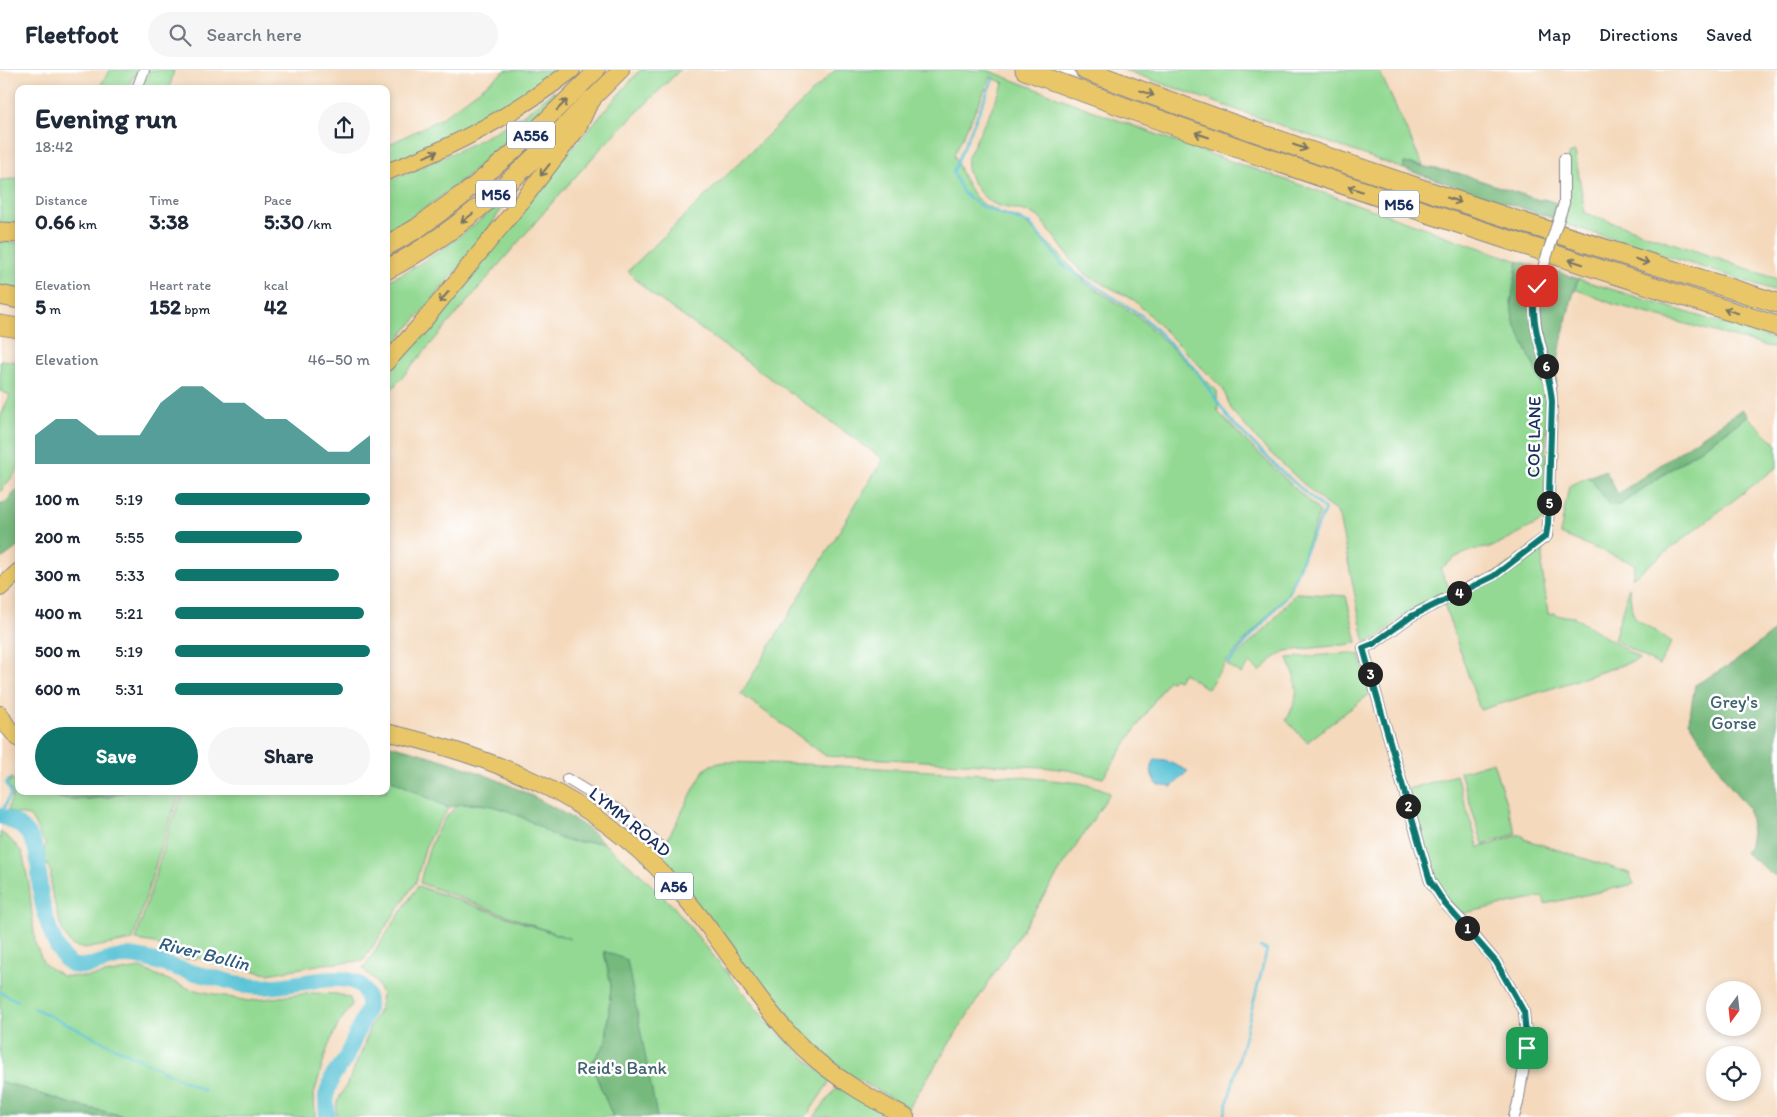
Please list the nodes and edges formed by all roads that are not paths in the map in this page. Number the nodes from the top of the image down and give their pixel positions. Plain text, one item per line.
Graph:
1 (144, 70) edge
2 (572, 70) edge
3 (597, 70) edge
4 (621, 70) edge
5 (1024, 70) edge
6 (1085, 70) edge
7 (138, 85) edge
8 (591, 100) junction
9 (1564, 159) dead end
10 (390, 170) edge
11 (461, 196) joint
12 (0, 232) edge
13 (15, 233) edge
14 (390, 244) edge
15 (390, 268) edge
16 (0, 295) edge
17 (15, 298) edge
18 (1777, 304) edge
19 (0, 326) edge
20 (1777, 326) edge
21 (15, 328) edge
22 (390, 358) edge
23 (15, 575) edge
24 (0, 588) edge
25 (0, 714) edge
26 (0, 730) edge
27 (390, 733) edge
28 (15, 734) edge
29 (15, 737) edge
30 (567, 779) dead end
31 (657, 843) dead end
32 (906, 1117) edge
33 (1514, 1117) edge

1 - 7 street
10 -> 2 main road, A556
11 -> 3 main road, A556
4 - 8 main road
20 -> 5 highway, M56
6 -> 18 highway, M56
8 -> 15 highway, M56
8 -> 22 main road
9 - 33 street, COE LANE, bridge
11 - 14 highway, M56
12 - 13 highway
16 - 17 highway
19 - 21 highway
23 - 24 main road
25 - 28 main road
26 - 29 main road
27 - 32 main road, LYMM ROAD / A56
30 - 31 street

